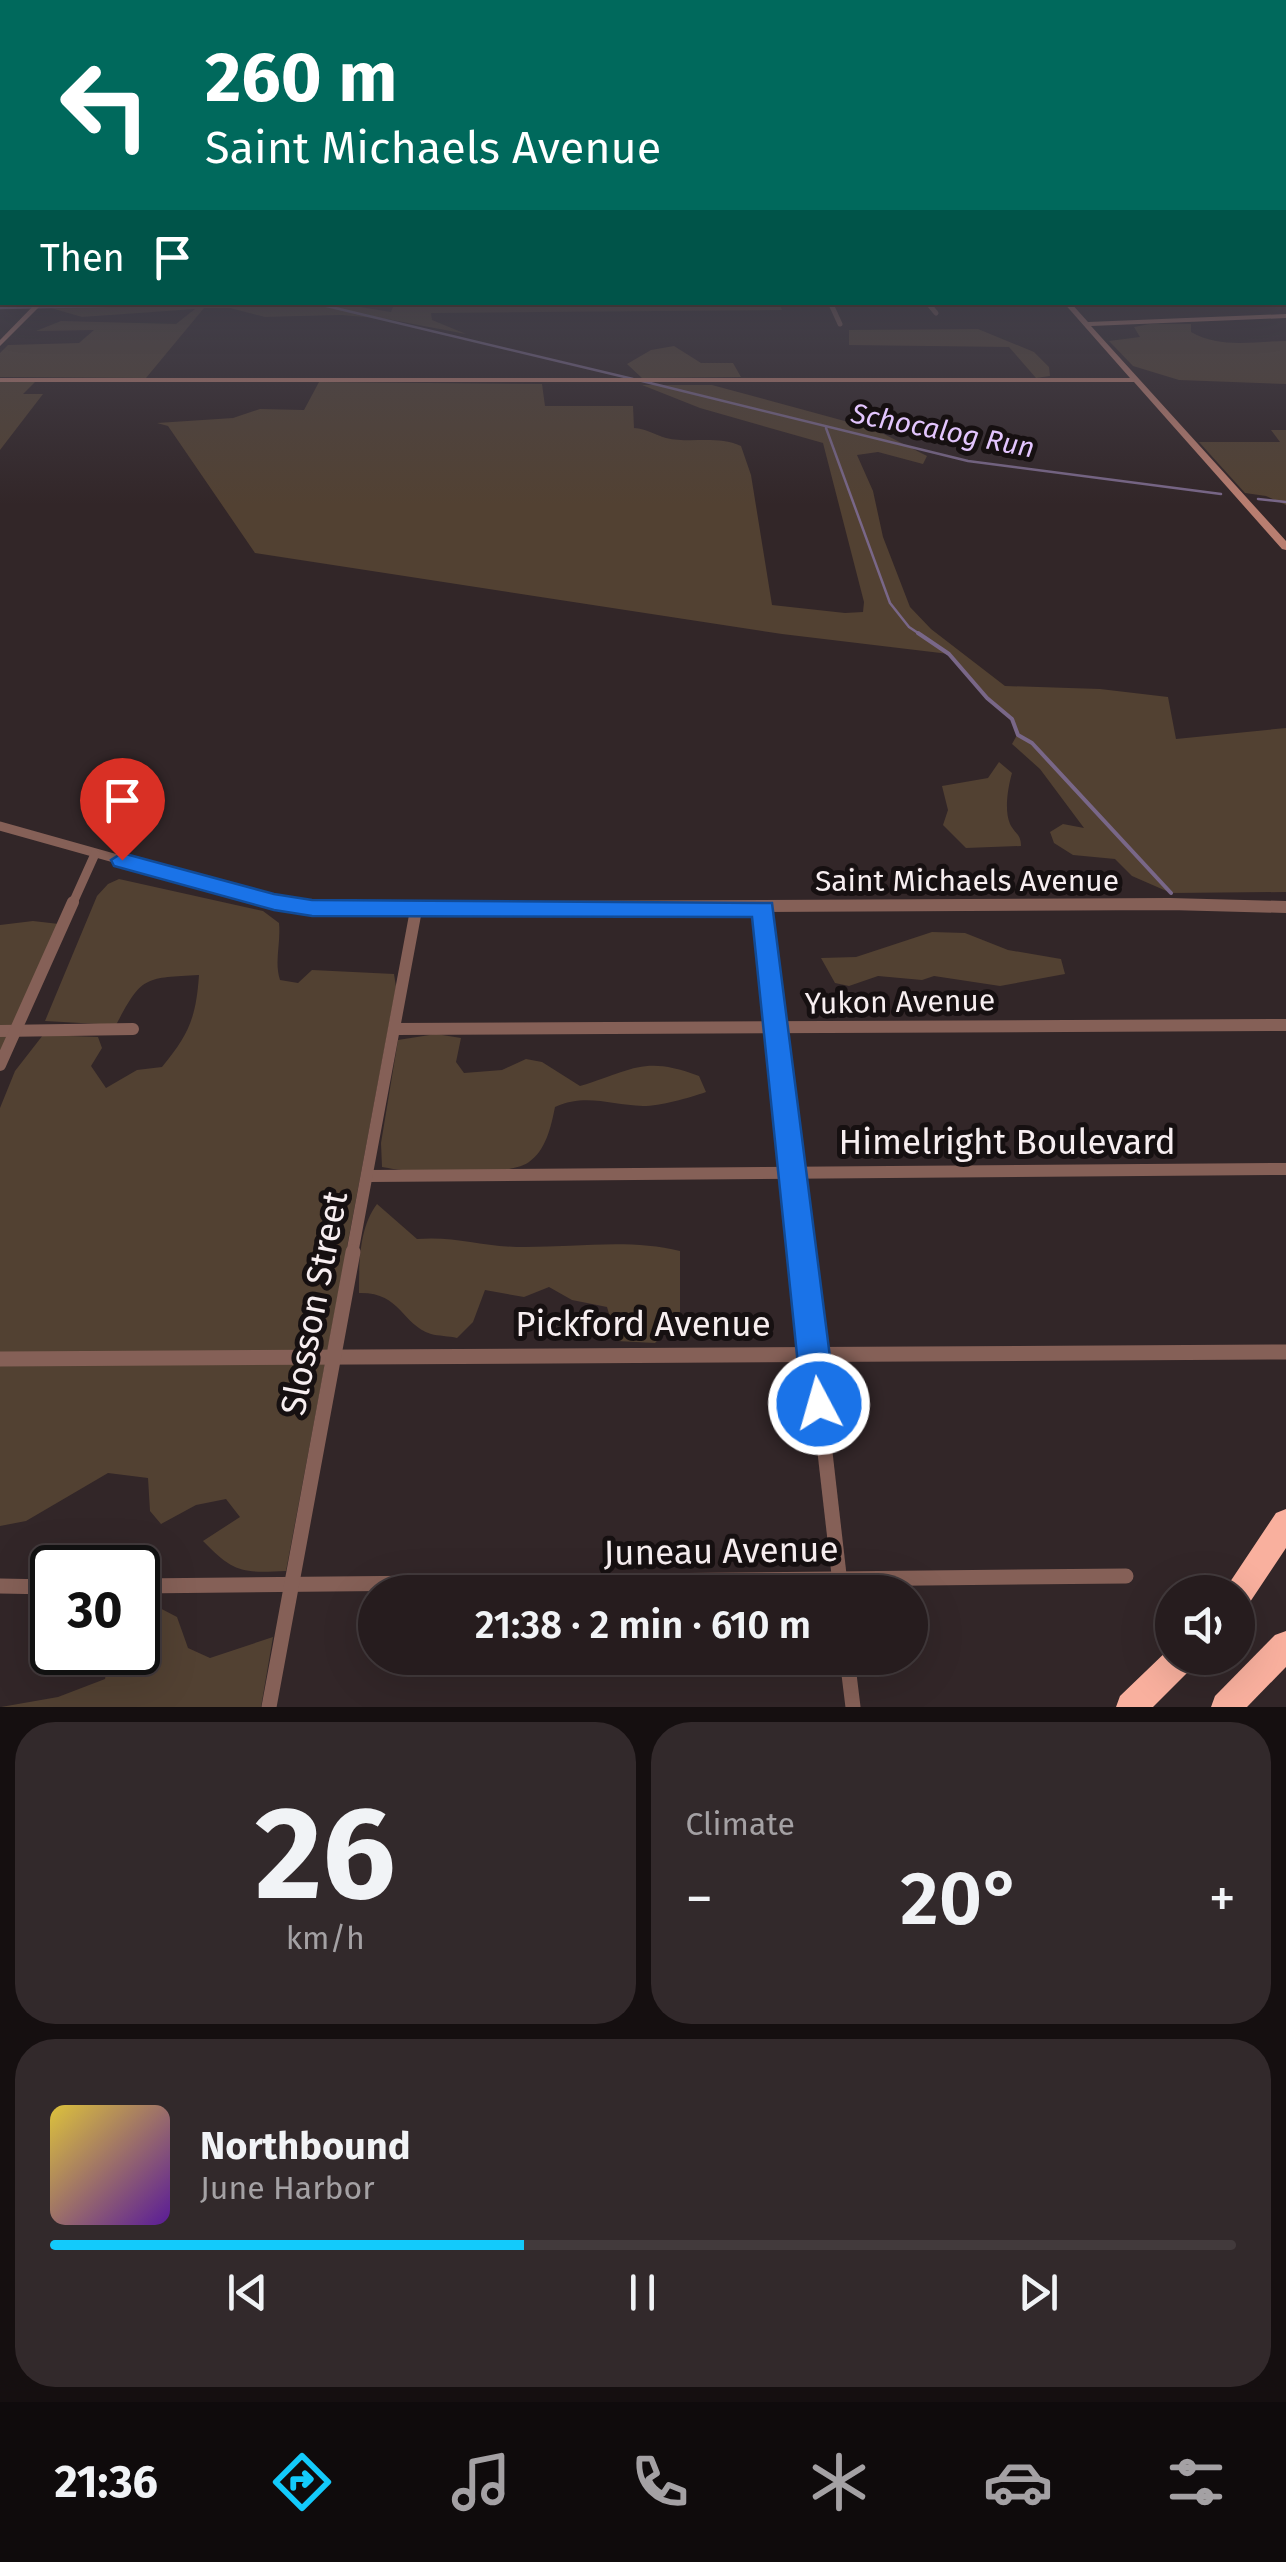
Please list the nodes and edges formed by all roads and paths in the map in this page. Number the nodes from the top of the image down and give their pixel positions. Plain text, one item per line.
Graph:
1 (1105, 346) edge
2 (0, 380) edge
3 (1137, 380) junction
4 (1286, 548) edge
5 (0, 826) edge
6 (95, 854) junction
7 (1286, 906) edge
8 (763, 908) junction
9 (416, 910) junction
10 (1286, 1024) edge
11 (778, 1028) junction
12 (133, 1029) dead end
13 (16, 1030) junction
14 (395, 1030) junction
15 (0, 1032) edge
16 (0, 1065) edge
17 (1286, 1169) edge
18 (795, 1173) junction
19 (368, 1176) junction
20 (1286, 1352) edge
21 (814, 1353) junction
22 (334, 1357) junction
23 (0, 1360) edge
24 (1286, 1522) edge
25 (1286, 1542) edge
26 (839, 1575) edge
27 (1252, 1575) edge
28 (1126, 1576) dead end
29 (1255, 1578) edge
30 (928, 1583) edge
31 (0, 1586) edge
32 (30, 1586) edge
33 (160, 1586) edge
34 (291, 1587) junction
35 (358, 1587) edge
36 (1286, 1646) edge
37 (849, 1675) edge
38 (1163, 1675) edge
39 (269, 1707) edge
40 (852, 1707) edge
41 (1131, 1707) edge
42 (1226, 1707) edge

1 - 3 street
2 - 3 street
3 - 4 street
5 - 6 street, Saint Michaels Avenue
6 - 9 street, Saint Michaels Avenue
6 - 13 street
7 - 8 street, Saint Michaels Avenue
8 - 9 street, Saint Michaels Avenue
8 - 11 street
9 - 14 street, Slosson Street
10 - 11 street, Yukon Avenue
11 - 14 street, Yukon Avenue
11 - 18 street
12 - 13 street
13 - 15 street
13 - 16 street
14 - 19 street, Slosson Street
17 - 18 street, Himelright Boulevard
18 - 19 street, Himelright Boulevard
18 - 21 street
19 - 22 street, Slosson Street
20 - 21 street, Pickford Avenue
21 - 22 street, Pickford Avenue
21 - 26 street
22 - 23 street, Pickford Avenue
22 - 34 street, Slosson Street
24 - 27 highway
25 - 29 highway
28 - 30 street, Juneau Avenue
31 - 32 street
33 - 34 street, Juneau Avenue
34 - 35 street, Juneau Avenue
34 - 39 street, Slosson Street
36 - 42 highway
37 - 40 street
38 - 41 highway

